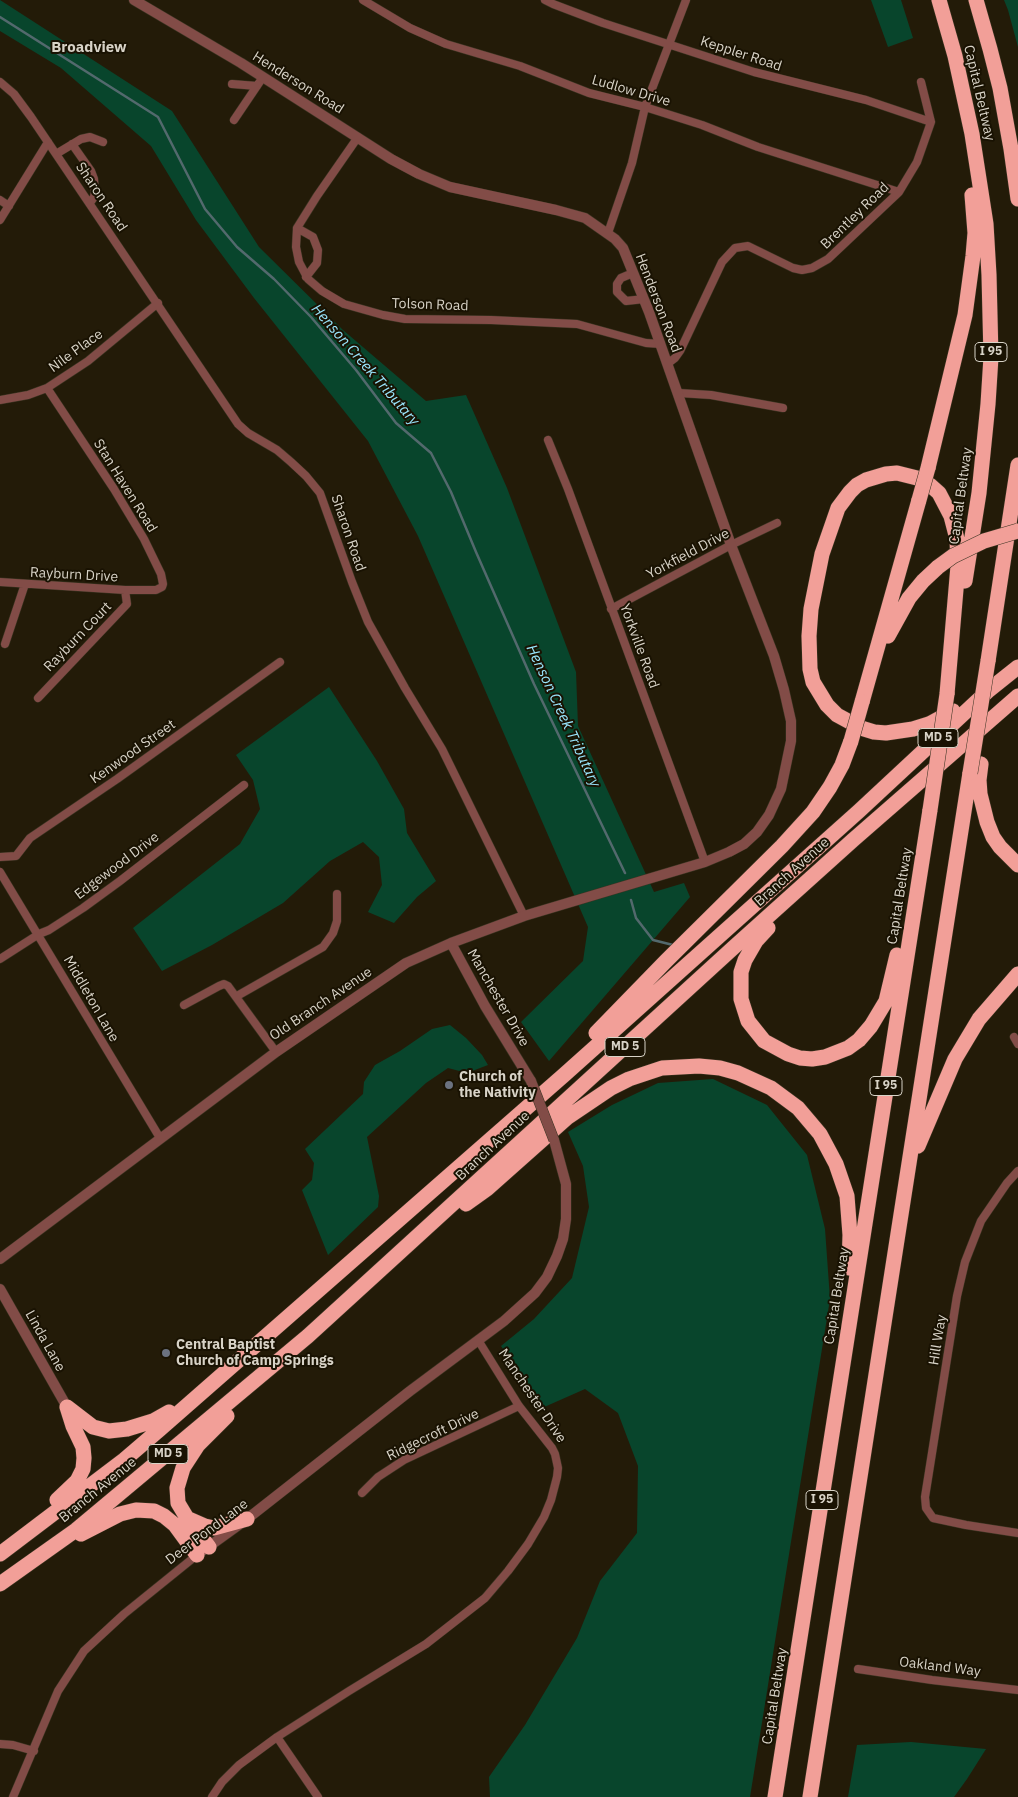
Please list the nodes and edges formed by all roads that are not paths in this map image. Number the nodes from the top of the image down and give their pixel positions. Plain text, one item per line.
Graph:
1 (363, 0) edge
2 (545, 0) edge
3 (686, 0) edge
4 (976, 0) edge
5 (138, 1) edge
6 (940, 6) edge
7 (669, 44) junction
8 (263, 77) junction
9 (0, 82) edge
10 (921, 82) dead end
11 (232, 84) dead end
12 (257, 86) junction
13 (646, 107) junction
14 (234, 120) dead end
15 (931, 122) junction
16 (358, 137) junction
17 (48, 142) junction
18 (103, 142) dead end
19 (72, 144) junction
20 (1012, 148) junction
21 (56, 154) junction
22 (1018, 185) edge
23 (899, 192) junction
24 (1018, 199) edge
25 (0, 200) edge
26 (90, 203) junction
27 (9, 206) junction
28 (0, 220) edge
29 (298, 228) junction
30 (608, 233) junction
31 (634, 273) junction
32 (306, 277) junction
33 (644, 299) junction
34 (158, 303) junction
35 (661, 344) junction
36 (667, 364) junction
37 (48, 388) junction
38 (679, 393) junction
39 (0, 400) edge
40 (783, 408) dead end
41 (548, 440) dead end
42 (1018, 465) edge
43 (777, 523) dead end
44 (1014, 526) edge
45 (731, 545) junction
46 (0, 582) edge
47 (25, 584) junction
48 (125, 590) junction
49 (146, 590) joint
50 (612, 609) junction
51 (5, 644) dead end
52 (280, 662) dead end
53 (1018, 662) edge
54 (1018, 668) edge
55 (1018, 680) edge
56 (947, 694) junction
57 (1018, 696) edge
58 (38, 698) dead end
59 (862, 702) junction
60 (1018, 709) edge
61 (976, 768) junction
62 (244, 784) dead end
63 (914, 787) junction
64 (930, 810) junction
65 (859, 811) junction
66 (852, 840) junction
67 (0, 857) edge
68 (705, 862) junction
69 (1018, 864) edge
70 (0, 872) edge
71 (337, 894) dead end
72 (524, 916) junction
73 (38, 934) junction
74 (451, 943) junction
75 (0, 959) edge
76 (1018, 974) edge
77 (237, 996) junction
78 (184, 1005) dead end
79 (276, 1052) junction
80 (160, 1138) junction
81 (474, 1153) junction
82 (910, 1160) junction
83 (1018, 1171) edge
84 (399, 1255) junction
85 (0, 1259) edge
86 (0, 1289) edge
87 (308, 1336) junction
88 (478, 1340) junction
89 (245, 1354) junction
90 (843, 1363) junction
91 (520, 1406) junction
92 (66, 1407) junction
93 (362, 1492) dead end
94 (187, 1518) junction
95 (247, 1520) junction
96 (1018, 1532) edge
97 (203, 1551) junction
98 (2, 1552) edge
99 (24, 1567) junction
100 (0, 1584) edge
101 (858, 1669) dead end
102 (1018, 1690) edge
103 (277, 1737) junction
104 (0, 1744) edge
105 (34, 1751) junction
106 (13, 1797) edge
107 (212, 1797) edge
108 (318, 1797) edge
109 (775, 1797) edge
110 (810, 1797) edge

1 - 13 street, Ludlow Drive
2 - 7 street, Keppler Road
3 - 7 street
4 - 20 highway, Capital Beltway
5 - 8 street, Henderson Road
6 - 56 highway, Capital Beltway / I 95
6 - 59 highway, bridge
7 - 13 street
7 - 15 street, Keppler Road
8 - 12 street
8 - 16 street, Henderson Road
9 - 17 street, Sharon Road
10 - 15 street
11 - 12 street
12 - 14 street
13 - 23 street, Ludlow Drive
13 - 30 street
15 - 23 street, Brentley Road
16 - 29 street, Tolson Road
16 - 30 street, Henderson Road
17 - 21 street, Sharon Road
17 - 27 street
18 - 19 street
19 - 21 street
19 - 26 street
20 - 22 highway
20 - 24 highway, Capital Beltway
21 - 26 street, Sharon Road
23 - 36 street, Brentley Road
25 - 27 street
26 - 34 street, Sharon Road
27 - 28 street
29 - 32 street, Tolson Road
29 - 32 street
30 - 31 street, Henderson Road
31 - 33 street, Henderson Road
31 - 33 street
32 - 35 street, Tolson Road
33 - 35 street, Henderson Road
34 - 37 street, Nile Place
34 - 72 street, Sharon Road
35 - 36 street, Henderson Road
36 - 38 street, Henderson Road
37 - 39 street, Nile Place
37 - 49 street, Stan Haven Road
38 - 40 street
38 - 45 street, Henderson Road
41 - 50 street, Yorkville Road
42 - 44 highway, I 95
43 - 45 street, Yorkfield Drive
44 - 59 highway, bridge
44 - 61 highway, I 95, bridge
45 - 50 street, Yorkfield Drive
45 - 68 street, Henderson Road
46 - 47 street, Rayburn Drive
47 - 48 street, Rayburn Drive
47 - 51 street
48 - 49 street, Rayburn Drive
48 - 58 street, Rayburn Court
50 - 68 street, Yorkville Road
52 - 67 street, Kenwood Street
53 - 56 highway
54 - 65 highway, Branch Avenue / MD 5
55 - 65 highway
56 - 64 highway, Capital Beltway / I 95, bridge
57 - 63 highway, Branch Avenue / MD 5
59 - 81 highway, bridge
60 - 63 highway
61 - 69 highway
61 - 82 highway, I 95
62 - 73 street, Edgewood Drive
63 - 66 highway, Branch Avenue / MD 5
64 - 66 highway
64 - 90 highway, Capital Beltway / I 95
65 - 81 highway, Branch Avenue / MD 5
66 - 84 highway, Branch Avenue / MD 5
68 - 72 street, Old Branch Avenue
70 - 73 street, Middleton Lane
71 - 77 street
72 - 74 street, Old Branch Avenue
73 - 75 street, Edgewood Drive
73 - 80 street, Middleton Lane
74 - 79 street, Old Branch Avenue
74 - 88 street, Manchester Drive, bridge
76 - 82 highway
77 - 78 street
77 - 79 street
79 - 80 street, Old Branch Avenue
80 - 85 street, Old Branch Avenue
81 - 89 highway, Branch Avenue / MD 5
82 - 110 highway, I 95
83 - 96 street, Hill Way
84 - 87 highway, Branch Avenue / MD 5
84 - 90 highway
86 - 92 street, Linda Lane
87 - 94 highway
87 - 99 highway, Branch Avenue / MD 5
88 - 91 street, Manchester Drive
88 - 95 street, Deer Pond Lane
89 - 92 highway
89 - 98 highway, Branch Avenue / MD 5
90 - 109 highway, Capital Beltway / I 95
91 - 93 street, Ridgecroft Drive
91 - 103 street, Manchester Drive
92 - 98 highway
94 - 95 highway
94 - 97 highway
95 - 97 street, Deer Pond Lane
97 - 99 highway
97 - 105 street, Deer Pond Lane
99 - 100 highway, Branch Avenue / MD 5
101 - 102 street, Oakland Way
103 - 107 street, Manchester Drive
103 - 108 street
104 - 105 street
105 - 106 street, Deer Pond Lane

